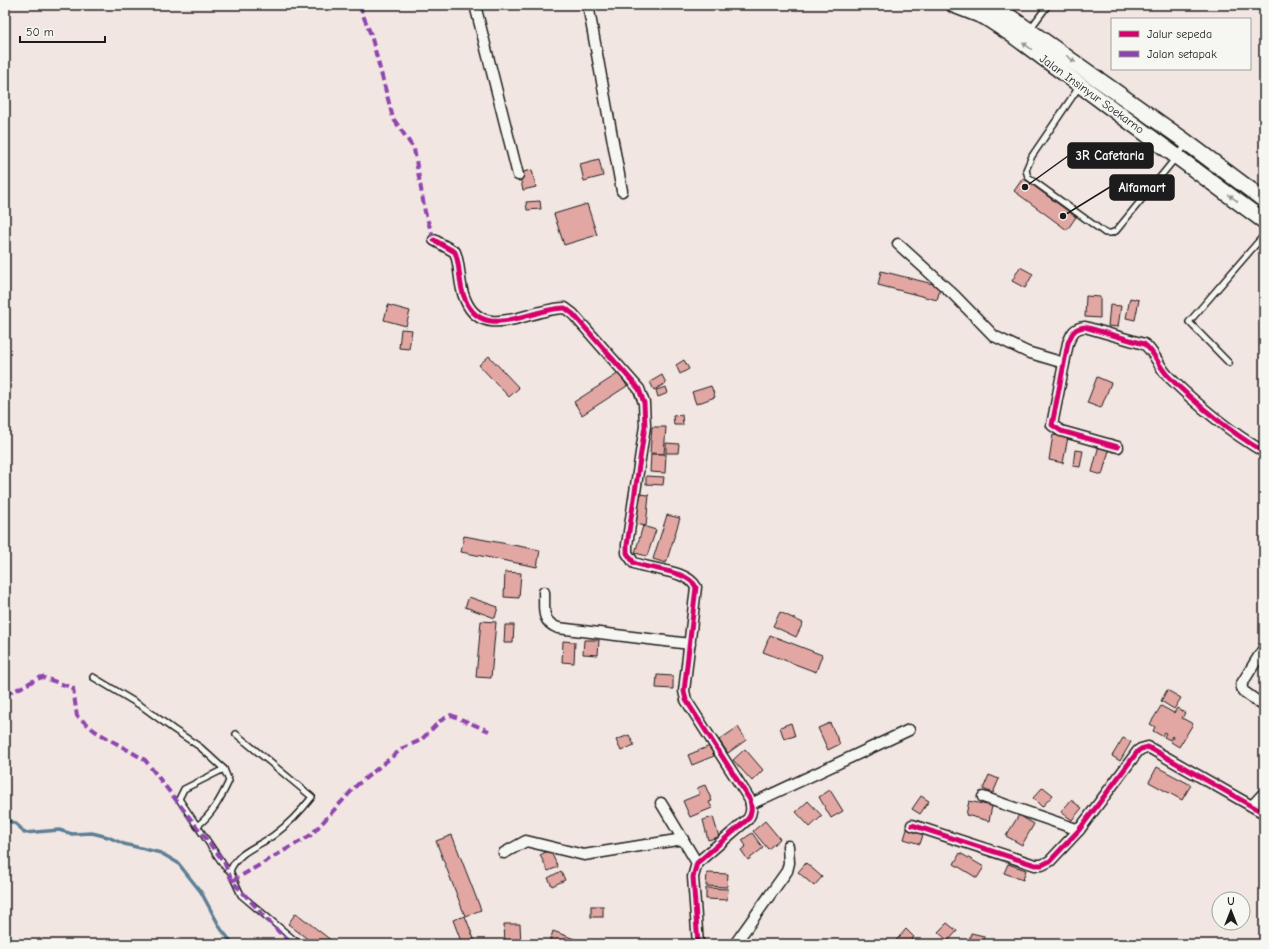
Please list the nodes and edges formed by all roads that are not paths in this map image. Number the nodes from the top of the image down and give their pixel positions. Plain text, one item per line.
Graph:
1 (475, 5) edge
2 (588, 5) edge
3 (954, 5) edge
4 (993, 5) edge
5 (1048, 5) edge
6 (1030, 29) junction
7 (1080, 85) junction
8 (1188, 143) junction
9 (1176, 156) junction
10 (518, 175) dead end
11 (622, 191) dead end
12 (1264, 200) edge
13 (1264, 221) edge
14 (1264, 235) edge
15 (434, 240) dead end
16 (898, 244) dead end
17 (1064, 363) junction
18 (1229, 363) dead end
19 (1118, 447) dead end
20 (1264, 452) edge
21 (544, 592) dead end
22 (690, 644) junction
23 (1264, 648) edge
24 (93, 677) dead end
25 (1264, 706) edge
26 (908, 730) dead end
27 (236, 734) dead end
28 (224, 769) junction
29 (1264, 793) edge
30 (983, 797) dead end
31 (661, 803) dead end
32 (751, 804) junction
33 (1252, 806) junction
34 (1264, 813) edge
35 (912, 825) dead end
36 (197, 826) junction
37 (1079, 830) junction
38 (683, 839) junction
39 (788, 846) dead end
40 (504, 853) dead end
41 (698, 863) junction
42 (230, 871) junction
43 (299, 944) edge
44 (698, 944) edge
45 (735, 944) edge

1 - 10 street
2 - 11 street
7 -> 3 main road, Jalan Insinyur Soekarno
4 - 6 main road, Jalan Insinyur Soekarno
5 - 6 lane
6 -> 8 main road, Jalan Insinyur Soekarno
7 - 9 main road, Jalan Insinyur Soekarno
7 - 9 lane
8 - 9 lane
8 - 12 main road, Jalan Insinyur Soekarno
13 -> 9 main road, Jalan Insinyur Soekarno
14 - 18 lane
15 - 22 street
16 - 17 street
17 - 19 street
17 - 20 street
21 - 22 street
22 - 32 street
23 - 25 street
24 - 28 lane
26 - 32 street
27 - 42 lane
28 - 36 lane
28 - 36 lane
29 - 33 street
30 - 37 street
31 - 38 street
32 - 41 street
33 - 34 street
33 - 37 street
35 - 37 street
36 - 42 lane
38 - 40 street
38 - 41 street
39 - 45 street
41 - 44 street
42 - 43 lane

